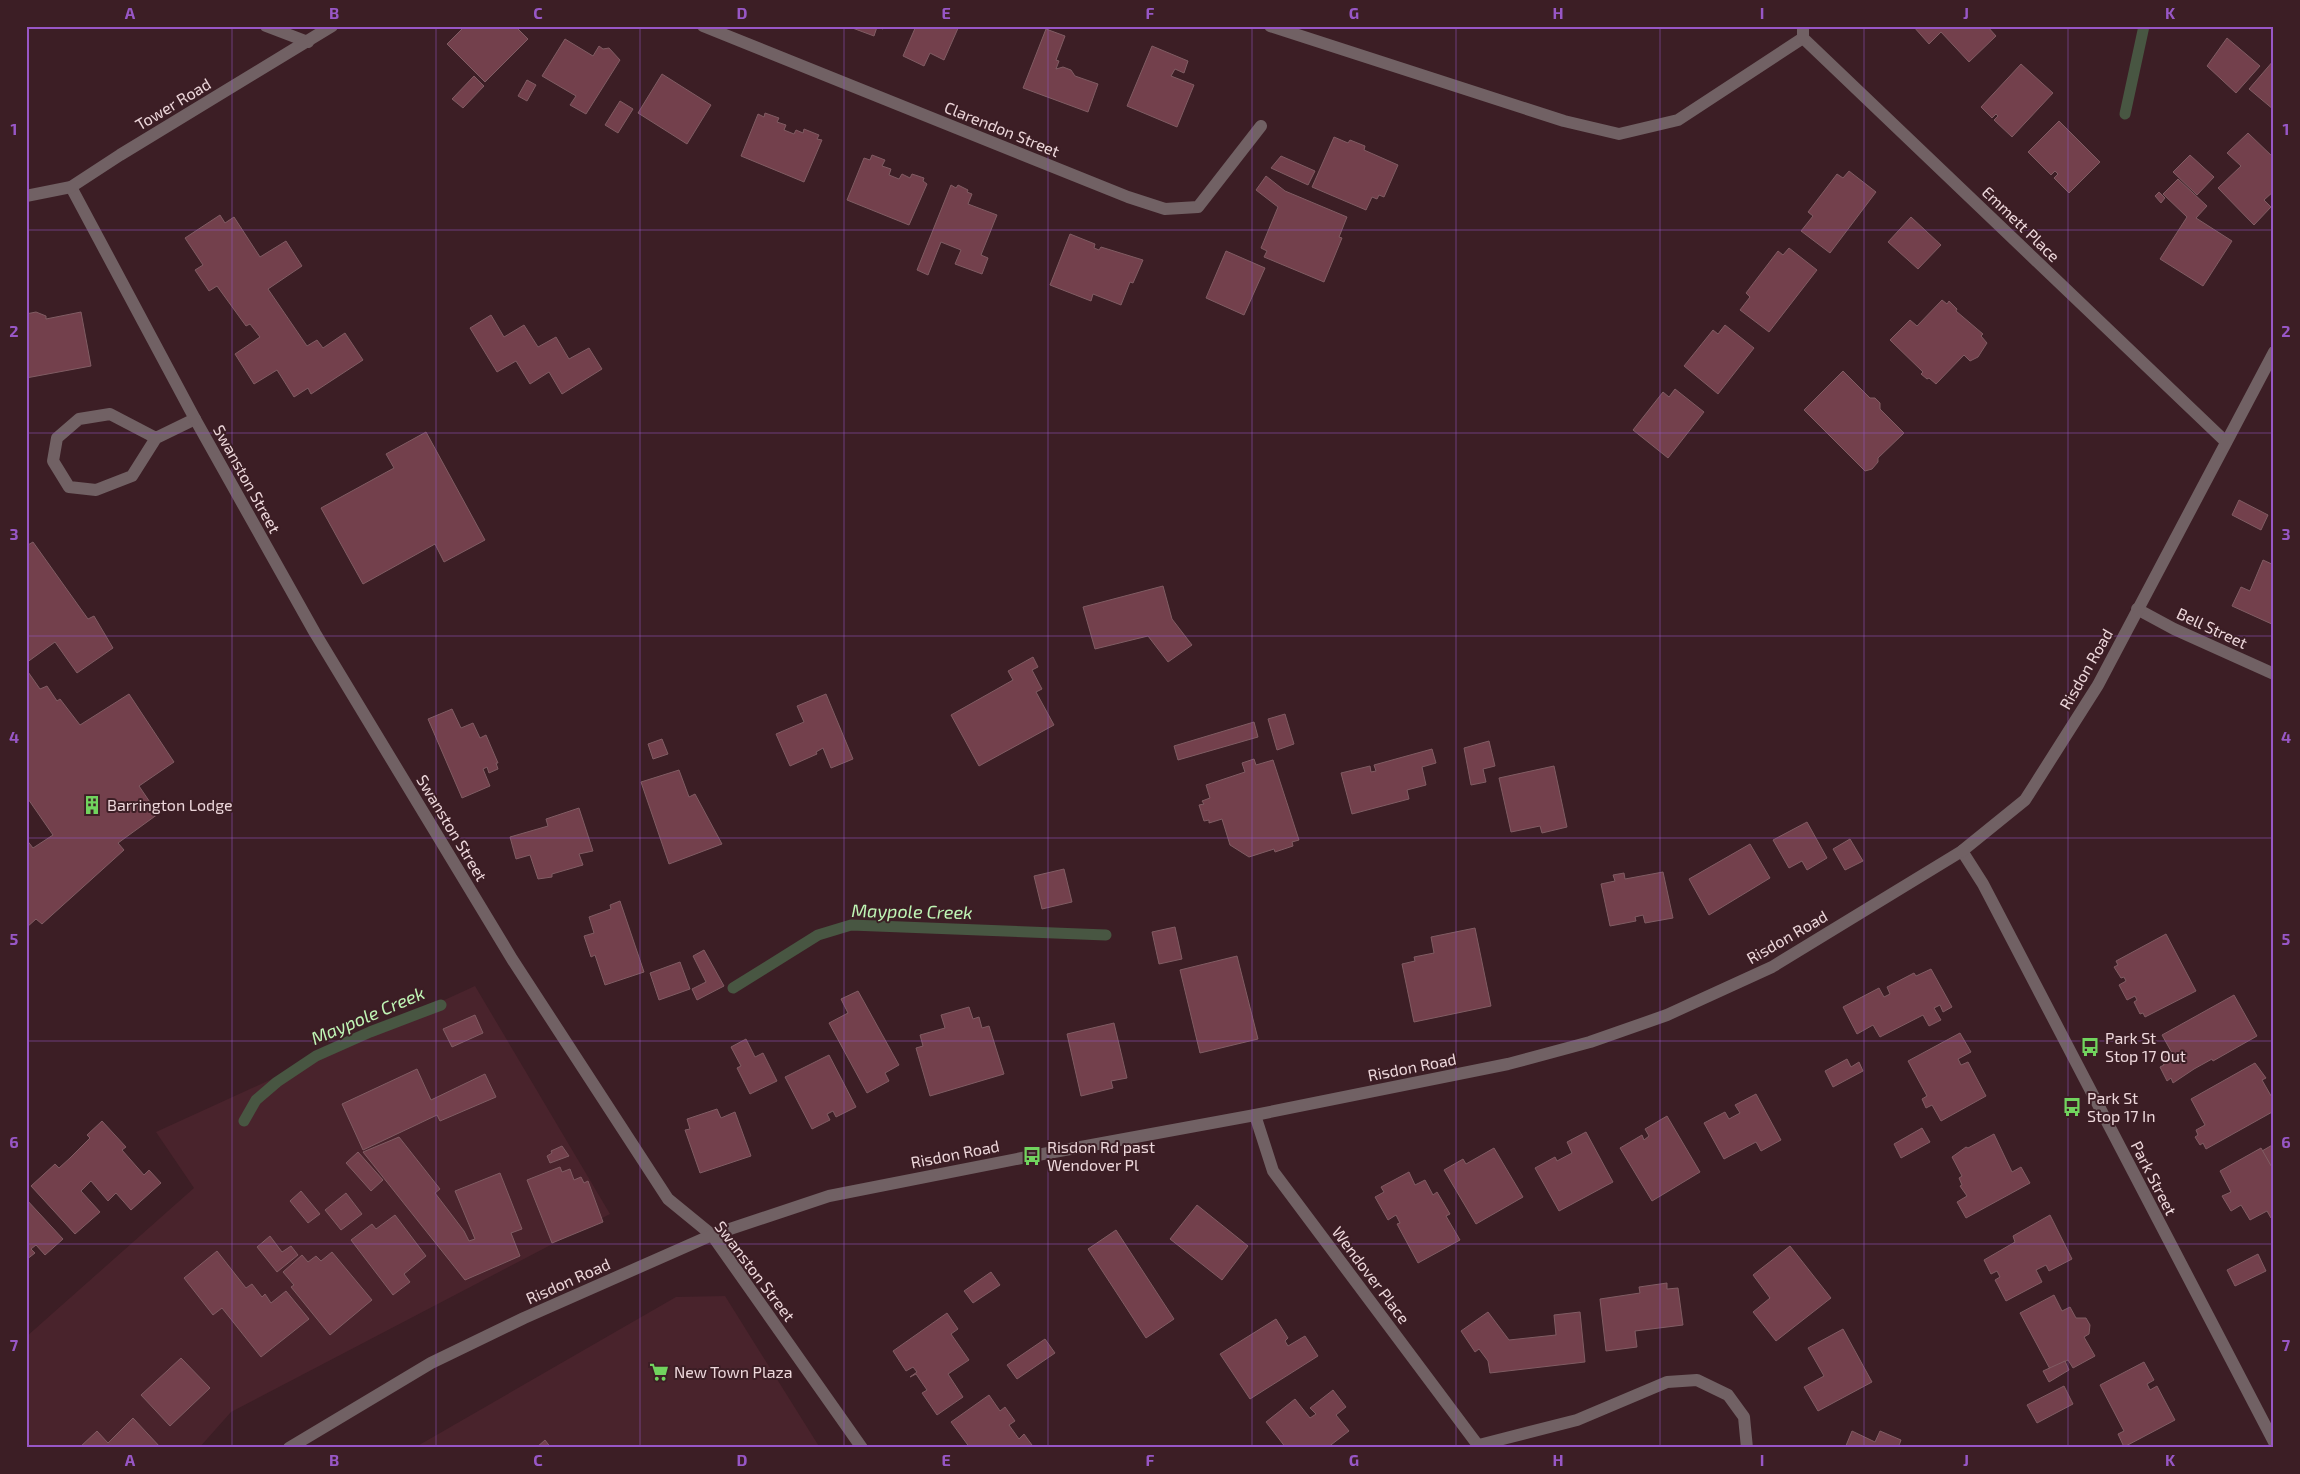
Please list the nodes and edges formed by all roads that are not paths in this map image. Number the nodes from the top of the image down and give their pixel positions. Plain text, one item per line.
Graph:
1 (266, 26) edge
2 (332, 26) edge
3 (703, 26) edge
4 (1270, 26) edge
5 (1803, 32) edge
6 (308, 42) junction
7 (1260, 126) dead end
8 (71, 187) junction
9 (26, 196) edge
10 (2274, 352) edge
11 (195, 419) junction
12 (156, 438) junction
13 (2226, 442) junction
14 (2137, 609) junction
15 (2274, 674) edge
16 (1962, 850) junction
17 (1255, 1115) junction
18 (712, 1235) junction
19 (2274, 1442) edge
20 (1480, 1446) edge
21 (290, 1448) edge
22 (862, 1448) edge
23 (1747, 1448) edge

1 - 6 street
2 - 6 street, Tower Road
3 - 7 street, Clarendon Street
4 - 5 street
5 - 13 street, Emmett Place
6 - 8 street, Tower Road
8 - 9 street, Tower Road
8 - 11 street, Swanston Street
10 - 13 street, Risdon Road
11 - 12 street
11 - 18 street, Swanston Street
12 - 12 street
13 - 14 street, Risdon Road
14 - 15 street, Bell Street
14 - 16 street, Risdon Road
16 - 17 street, Risdon Road
16 - 19 street, Park Street
17 - 18 street, Risdon Road
17 - 20 street, Wendover Place
18 - 21 street, Risdon Road
18 - 22 street, Swanston Street
20 - 23 street, Wendover Place

